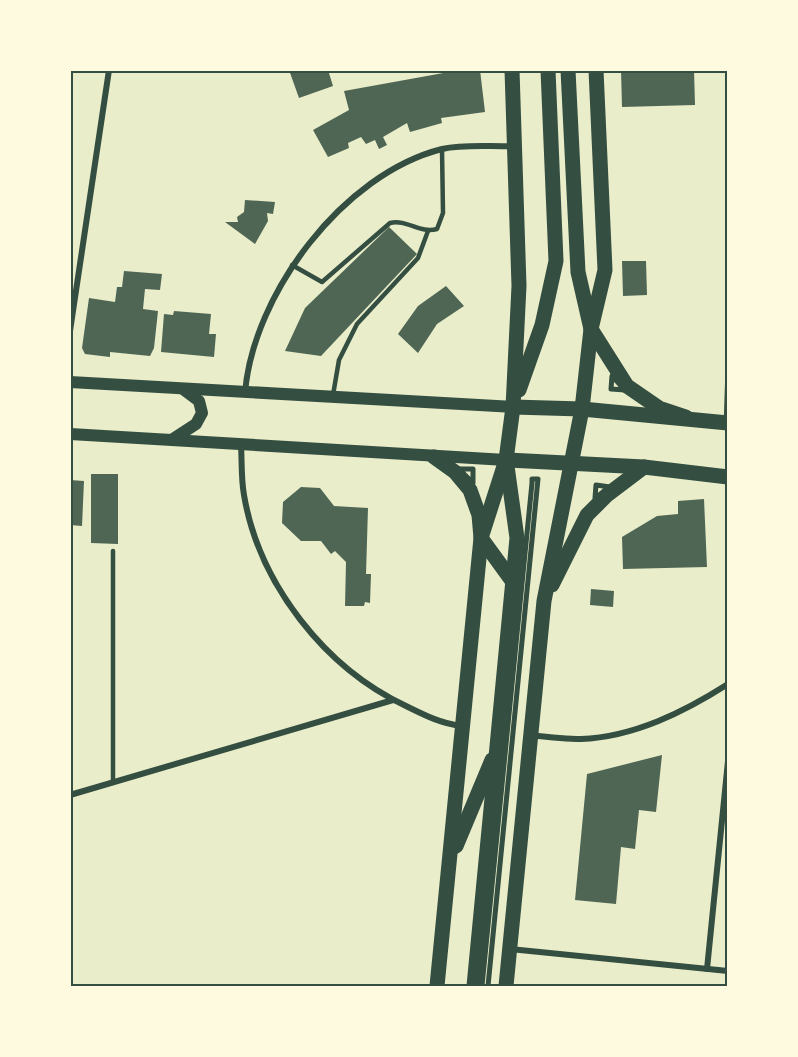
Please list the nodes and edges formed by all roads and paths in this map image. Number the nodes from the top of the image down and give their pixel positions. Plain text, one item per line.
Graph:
1 (109, 70) edge
2 (512, 70) edge
3 (548, 70) edge
4 (568, 70) edge
5 (596, 70) edge
6 (515, 146) junction
7 (442, 149) junction
8 (428, 231) junction
9 (292, 265) junction
10 (591, 330) junction
11 (70, 331) edge
12 (728, 360) edge
13 (70, 382) edge
14 (183, 389) junction
15 (245, 393) junction
16 (333, 398) junction
17 (513, 407) junction
18 (582, 409) junction
19 (686, 417) junction
20 (727, 423) edge
21 (70, 434) edge
22 (172, 440) junction
23 (241, 444) junction
24 (434, 457) junction
25 (506, 460) junction
26 (571, 463) junction
27 (644, 467) junction
28 (728, 477) edge
29 (481, 538) junction
30 (113, 551) dead end
31 (513, 582) junction
32 (544, 600) junction
33 (728, 684) edge
34 (393, 700) junction
35 (463, 726) junction
36 (530, 735) junction
37 (498, 746) junction
38 (728, 761) edge
39 (112, 783) junction
40 (70, 795) edge
41 (725, 821) edge
42 (450, 860) junction
43 (510, 949) junction
44 (707, 969) junction
45 (728, 971) edge
46 (437, 987) edge
47 (474, 987) edge
48 (482, 987) edge
49 (488, 987) edge
50 (506, 987) edge

1 - 11 street
2 - 6 main road
3 - 17 main road
4 - 10 main road
5 - 10 main road
6 - 7 street
6 - 17 main road
7 - 8 lane
7 - 9 street
8 - 9 lane
8 - 16 lane
9 - 15 street
10 - 18 main road
10 - 19 main road
12 - 20 lane
13 - 14 main road
14 - 15 main road
14 - 22 main road
15 - 16 main road
16 - 17 main road
17 - 18 main road
17 - 25 main road
18 - 19 main road
18 - 26 main road
19 - 20 main road
21 - 22 main road
22 - 23 main road
23 - 24 main road
23 - 34 street
24 - 25 main road
24 - 29 main road
25 - 26 main road
25 - 29 main road
25 - 31 main road
26 - 27 main road
26 - 32 main road
27 - 28 main road
27 - 32 main road
29 - 31 main road
29 - 35 main road
30 - 39 lane
31 - 37 main road
32 - 36 main road
33 - 36 street
34 - 35 street
34 - 39 street
35 - 42 main road
36 - 43 main road
37 - 42 main road
37 - 47 main road
38 - 41 street
39 - 40 street
41 - 44 street
42 - 46 main road
43 - 44 street
43 - 50 main road
44 - 45 street
48 - 49 street

